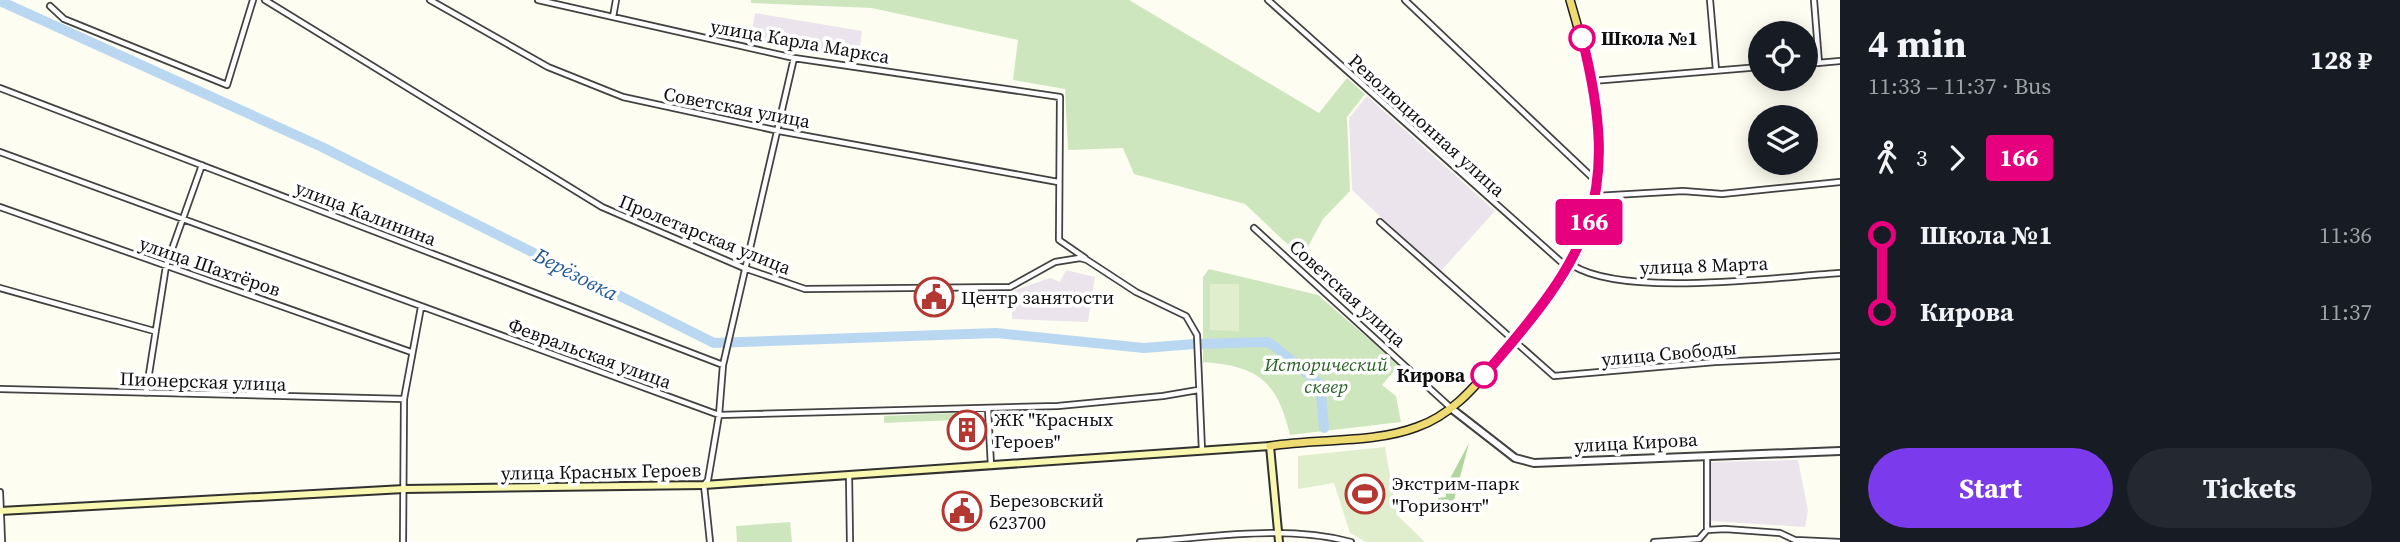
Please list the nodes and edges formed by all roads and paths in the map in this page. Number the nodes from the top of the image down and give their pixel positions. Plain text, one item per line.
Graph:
1 (253, 0) edge
2 (265, 0) edge
3 (430, 0) edge
4 (538, 0) edge
5 (616, 0) edge
6 (1268, 0) edge
7 (1405, 0) edge
8 (1570, 0) edge
9 (1710, 0) edge
10 (1814, 0) edge
11 (50, 6) dead end
12 (613, 17) junction
13 (794, 58) junction
14 (1840, 61) edge
15 (1819, 63) joint
16 (1748, 68) edge
17 (1716, 71) junction
18 (1592, 81) junction
19 (0, 88) edge
20 (779, 131) junction
21 (0, 152) edge
22 (202, 165) junction
23 (1058, 182) junction
24 (1840, 182) edge
25 (1598, 183) junction
26 (1596, 196) junction
27 (0, 207) edge
28 (182, 221) junction
29 (1380, 222) dead end
30 (1254, 228) dead end
31 (1087, 260) junction
32 (166, 266) junction
33 (1570, 267) junction
34 (744, 268) junction
35 (1840, 273) edge
36 (0, 288) edge
37 (421, 307) junction
38 (154, 331) junction
39 (1513, 342) junction
40 (411, 352) junction
41 (1840, 356) edge
42 (723, 365) junction
43 (0, 389) edge
44 (1198, 390) junction
45 (146, 393) junction
46 (404, 399) junction
47 (988, 409) junction
48 (1452, 409) junction
49 (719, 415) junction
50 (1270, 446) junction
51 (1840, 451) edge
52 (1202, 452) junction
53 (1707, 455) junction
54 (991, 466) junction
55 (849, 475) junction
56 (704, 485) junction
57 (404, 489) junction
58 (0, 492) edge
59 (0, 511) edge
60 (1707, 530) junction
61 (1278, 538) edge
62 (1184, 541) edge
63 (2, 542) edge
64 (403, 542) edge
65 (710, 542) edge
66 (850, 542) edge
67 (1140, 542) edge
68 (1351, 542) edge
69 (1654, 542) edge
70 (1840, 542) edge

1 - 11 street
2 - 34 street, Пролетарская улица
3 - 20 street, Советская улица
4 - 12 street, улица Карла Маркса
5 - 12 street
6 - 33 street, Революционная улица
7 - 25 street
8 - 18 main road
9 - 17 street
10 - 15 street
12 - 13 street, улица Карла Маркса
13 - 20 street
13 - 23 street, улица Карла Маркса
14 - 15 street
16 - 17 street
17 - 18 street
18 - 25 main road
19 - 22 street, улица Калинина
20 - 23 street, Советская улица
20 - 34 street
21 - 28 street, Февральская улица
22 - 28 street
22 - 42 street, улица Калинина
23 - 31 street
24 - 26 street
25 - 26 main road
26 - 33 main road
27 - 32 street, улица Шахтёров
28 - 32 street
28 - 37 street, Февральская улица
29 - 39 street
30 - 48 street, Советская улица
31 - 34 street, Пролетарская улица
31 - 44 street
32 - 38 street
32 - 40 street, улица Шахтёров
33 - 35 street, улица 8 Марта
33 - 39 main road
34 - 42 street
36 - 38 street
37 - 40 street
37 - 49 street, Февральская улица
38 - 45 street
39 - 41 street, улица Свободы
39 - 48 main road
40 - 46 street
42 - 49 street
43 - 45 street, Пионерская улица
44 - 47 street, Февральская улица
44 - 52 street
45 - 46 street, Пионерская улица
46 - 57 street
47 - 49 street, Февральская улица
47 - 54 street
48 - 50 main road
48 - 53 street, улица Кирова
49 - 56 street
50 - 52 main road, улица Красных Героев
50 - 61 main road
51 - 53 street, улица Кирова
52 - 54 main road, улица Красных Героев
53 - 60 street
54 - 55 main road, улица Красных Героев
55 - 56 main road, улица Красных Героев
55 - 66 street
56 - 57 main road, улица Красных Героев
56 - 65 street
57 - 59 main road, улица Красных Героев
57 - 64 street
58 - 59 street
59 - 63 street
60 - 69 street
60 - 70 street
61 - 62 street
61 - 68 street
62 - 67 street

